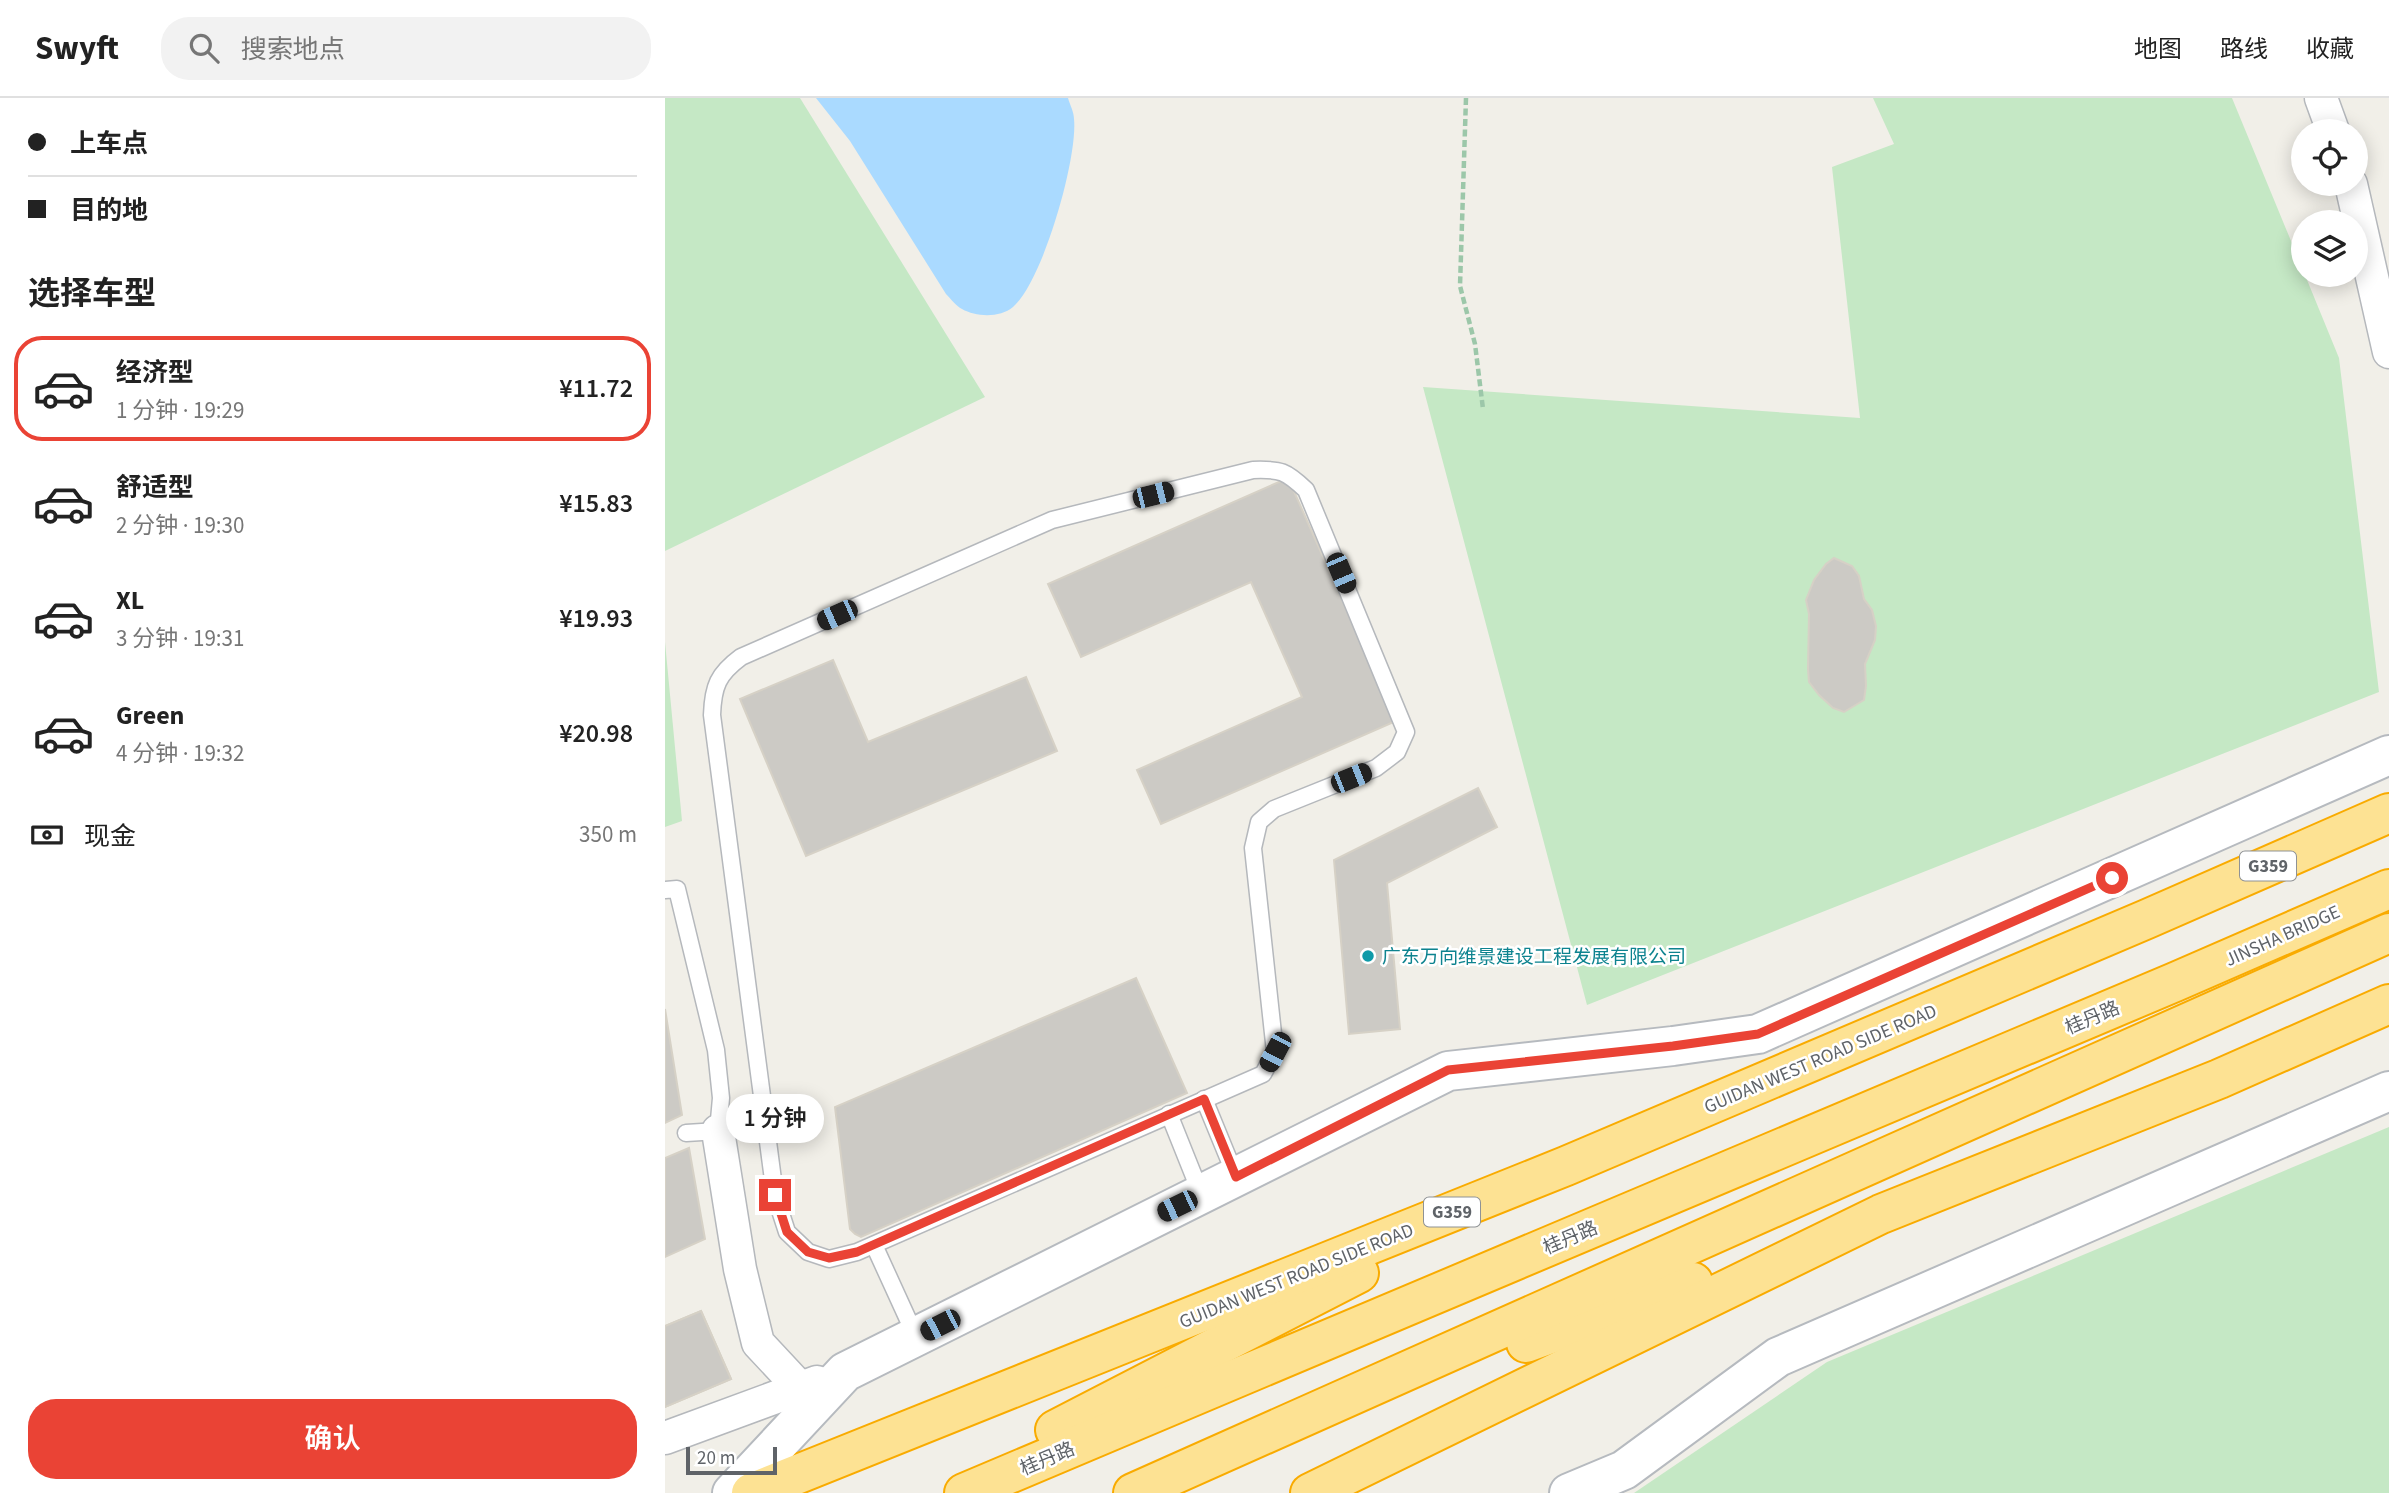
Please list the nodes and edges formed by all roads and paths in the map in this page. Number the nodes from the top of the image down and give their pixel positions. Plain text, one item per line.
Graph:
1 (1466, 98) edge
2 (2321, 98) edge
3 (2329, 119) edge
4 (2354, 196) edge
5 (2389, 352) edge
6 (1483, 409) dead end
7 (2389, 755) edge
8 (2389, 813) edge
9 (2389, 888) edge
10 (665, 890) edge
11 (2389, 933) edge
12 (2175, 982) joint
13 (2389, 1004) edge
14 (2389, 1091) edge
15 (1204, 1099) junction
16 (1169, 1114) junction
17 (718, 1131) junction
18 (686, 1133) dead end
19 (1566, 1166) junction
20 (1236, 1177) junction
21 (1201, 1194) junction
22 (1881, 1214) junction
23 (874, 1245) junction
24 (916, 1337) junction
25 (845, 1372) junction
26 (800, 1388) junction
27 (665, 1438) edge
28 (1234, 1448) junction
29 (732, 1493) edge
30 (751, 1493) edge
31 (932, 1493) edge
32 (964, 1493) edge
33 (1133, 1493) edge
34 (1310, 1493) edge
35 (1569, 1493) edge

1 - 6 path
2 - 3 street
4 - 5 street
7 - 20 street
8 - 19 highway, GUIDAN WEST ROAD SIDE ROAD / G359
9 - 12 highway, JINSHA BRIDGE
10 - 17 lane
11 - 28 highway
12 - 32 highway, 桂丹路
13 - 22 highway
14 - 35 street
15 - 16 lane
15 - 20 lane
15 - 23 lane
16 - 21 lane
16 - 23 lane
17 - 18 lane
17 - 26 street
19 - 30 highway, GUIDAN WEST ROAD SIDE ROAD / G359
19 - 31 highway
20 - 21 street
21 - 24 street
22 - 28 highway
22 - 34 highway
23 - 24 lane
24 - 25 street
25 - 26 street
25 - 29 street
26 - 27 street
28 - 33 highway

